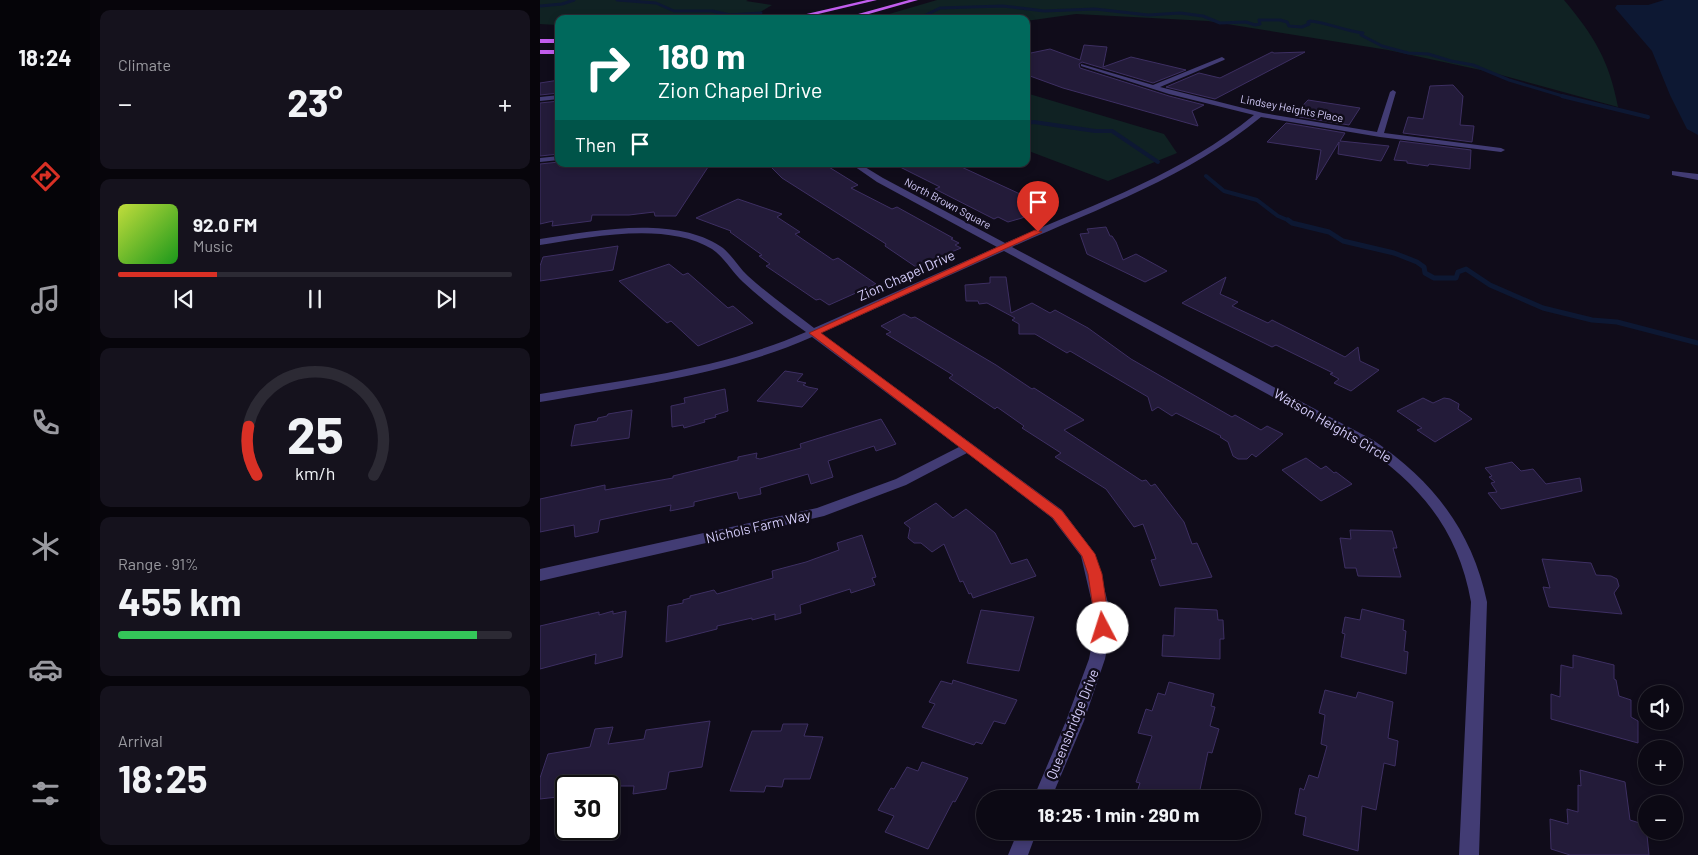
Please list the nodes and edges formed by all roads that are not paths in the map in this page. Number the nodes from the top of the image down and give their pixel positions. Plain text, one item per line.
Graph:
1 (874, 0) edge
2 (915, 0) edge
3 (806, 15) edge
4 (857, 15) edge
5 (540, 41) edge
6 (555, 41) edge
7 (540, 52) edge
8 (555, 52) edge
9 (1222, 58) dead end
10 (1083, 65) dead end
11 (1154, 87) junction
12 (1393, 92) dead end
13 (555, 98) edge
14 (540, 100) edge
15 (1260, 114) junction
16 (1380, 135) junction
17 (1502, 150) dead end
18 (555, 158) edge
19 (540, 160) edge
20 (860, 167) edge
21 (1675, 173) dead end
22 (1698, 177) edge
23 (540, 242) edge
24 (1006, 247) junction
25 (814, 333) junction
26 (540, 398) edge
27 (967, 448) junction
28 (540, 574) edge
29 (1046, 790) edge
30 (1024, 840) edge
31 (1018, 855) edge
32 (1468, 855) edge

1 - 3 main road
2 - 4 main road
5 - 6 main road
7 - 8 main road
9 - 11 street
10 - 11 street, Lindsey Heights Place
11 - 15 street, Lindsey Heights Place
12 - 16 street
13 - 14 street
15 - 16 street, Lindsey Heights Place
15 - 24 street, Zion Chapel Drive
16 - 17 street, Lindsey Heights Place
18 - 19 street
20 - 24 street, North Brown Square
21 - 22 street
23 - 25 street, Queensbridge Drive
24 - 25 street, Zion Chapel Drive
24 - 32 street, Watson Heights Circle
25 - 26 street, Zion Chapel Drive
25 - 27 street, Queensbridge Drive
27 - 28 street, Nichols Farm Way
27 - 29 street, Queensbridge Drive
30 - 31 street

